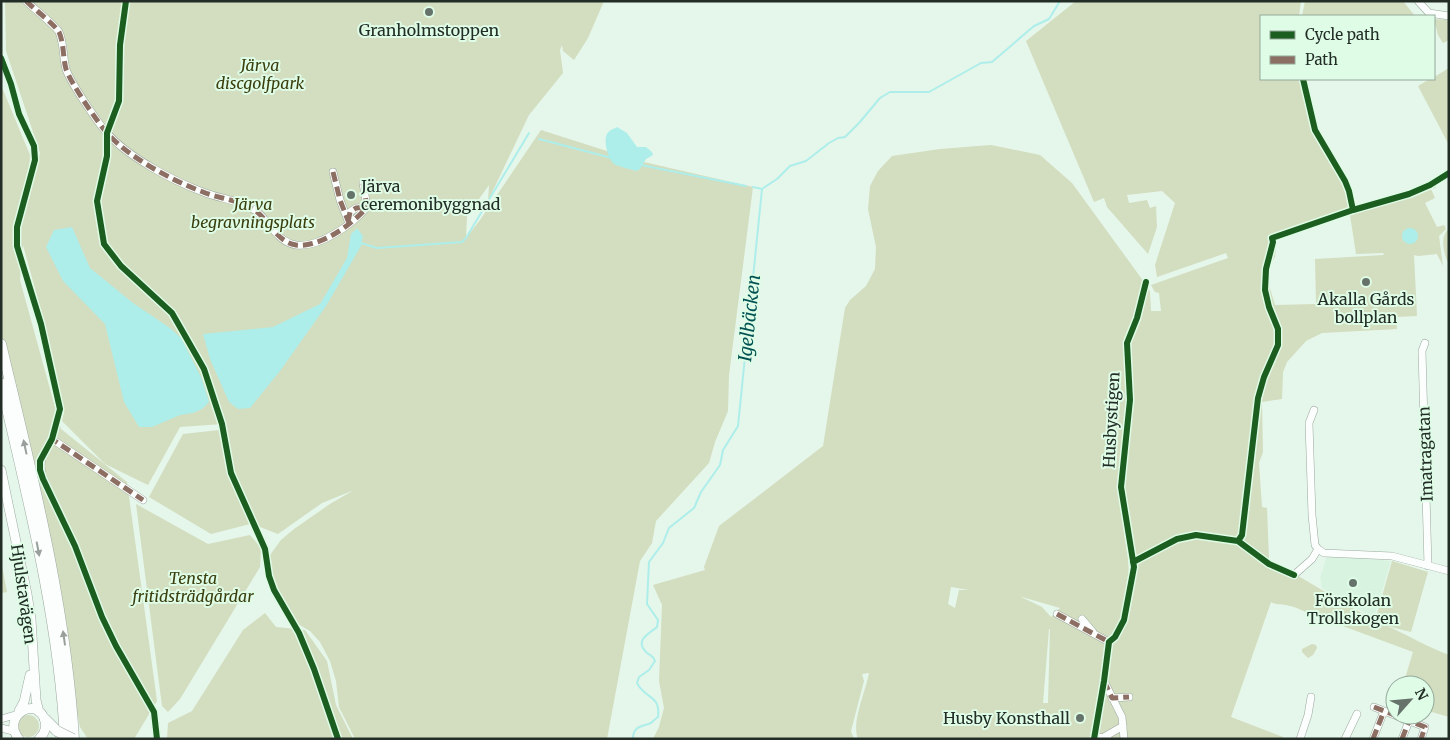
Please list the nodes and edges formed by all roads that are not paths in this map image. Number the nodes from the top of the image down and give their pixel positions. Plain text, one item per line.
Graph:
1 (26, 1) edge
2 (1418, 1) edge
3 (1449, 16) edge
4 (333, 172) dead end
5 (363, 183) dead end
6 (349, 223) junction
7 (1425, 342) dead end
8 (1, 344) edge
9 (1, 383) edge
10 (1314, 410) dead end
11 (13, 416) junction
12 (1, 470) edge
13 (143, 500) dead end
14 (1318, 549) junction
15 (1428, 566) junction
16 (1449, 571) edge
17 (1294, 575) dead end
18 (1057, 614) dead end
19 (55, 615) junction
20 (1073, 615) dead end
21 (1082, 619) dead end
22 (1068, 621) junction
23 (1096, 635) junction
24 (1109, 642) dead end
25 (32, 660) junction
26 (1104, 681) dead end
27 (1129, 697) dead end
28 (1311, 697) dead end
29 (1112, 698) junction
30 (1374, 707) dead end
31 (1384, 711) joint
32 (17, 713) junction
33 (1357, 714) dead end
34 (42, 716) junction
35 (1, 719) edge
36 (1407, 725) edge
37 (1420, 725) edge
38 (1123, 726) junction
39 (1, 728) edge
40 (15, 736) edge
41 (1094, 737) dead end
42 (1108, 738) edge
43 (39, 739) edge
44 (65, 739) edge
45 (73, 739) edge
46 (158, 739) edge
47 (1124, 739) edge
48 (1300, 739) edge
49 (1345, 739) edge
50 (1373, 739) edge
51 (1402, 739) edge
52 (1421, 739) edge

1 - 6 street
2 - 3 street
4 - 6 street
5 - 6 street
7 - 15 street, Imatragatan
8 - 11 highway
9 - 11 highway
10 - 14 street
11 - 19 highway
12 - 25 main road, Hjulstavägen
13 - 46 street
14 - 15 street
14 - 17 street
15 - 16 street
18 - 22 street
19 - 44 highway
45 -> 19 highway
20 - 22 street
21 - 23 street
22 - 23 street
23 - 24 street
25 - 32 main road, Hjulstavägen
25 - 34 main road, Hjulstavägen
26 - 29 street
27 - 29 street
28 - 48 street
29 - 38 street
30 - 31 street
31 - 50 street
32 - 34 main road
32 - 35 street
32 - 40 main road, Hjulstavägen
33 - 49 street
34 - 43 main road
34 - 45 highway, bridge
36 - 51 street
37 - 52 street
38 - 42 street
38 - 47 street
39 - 40 street
41 - 42 street

